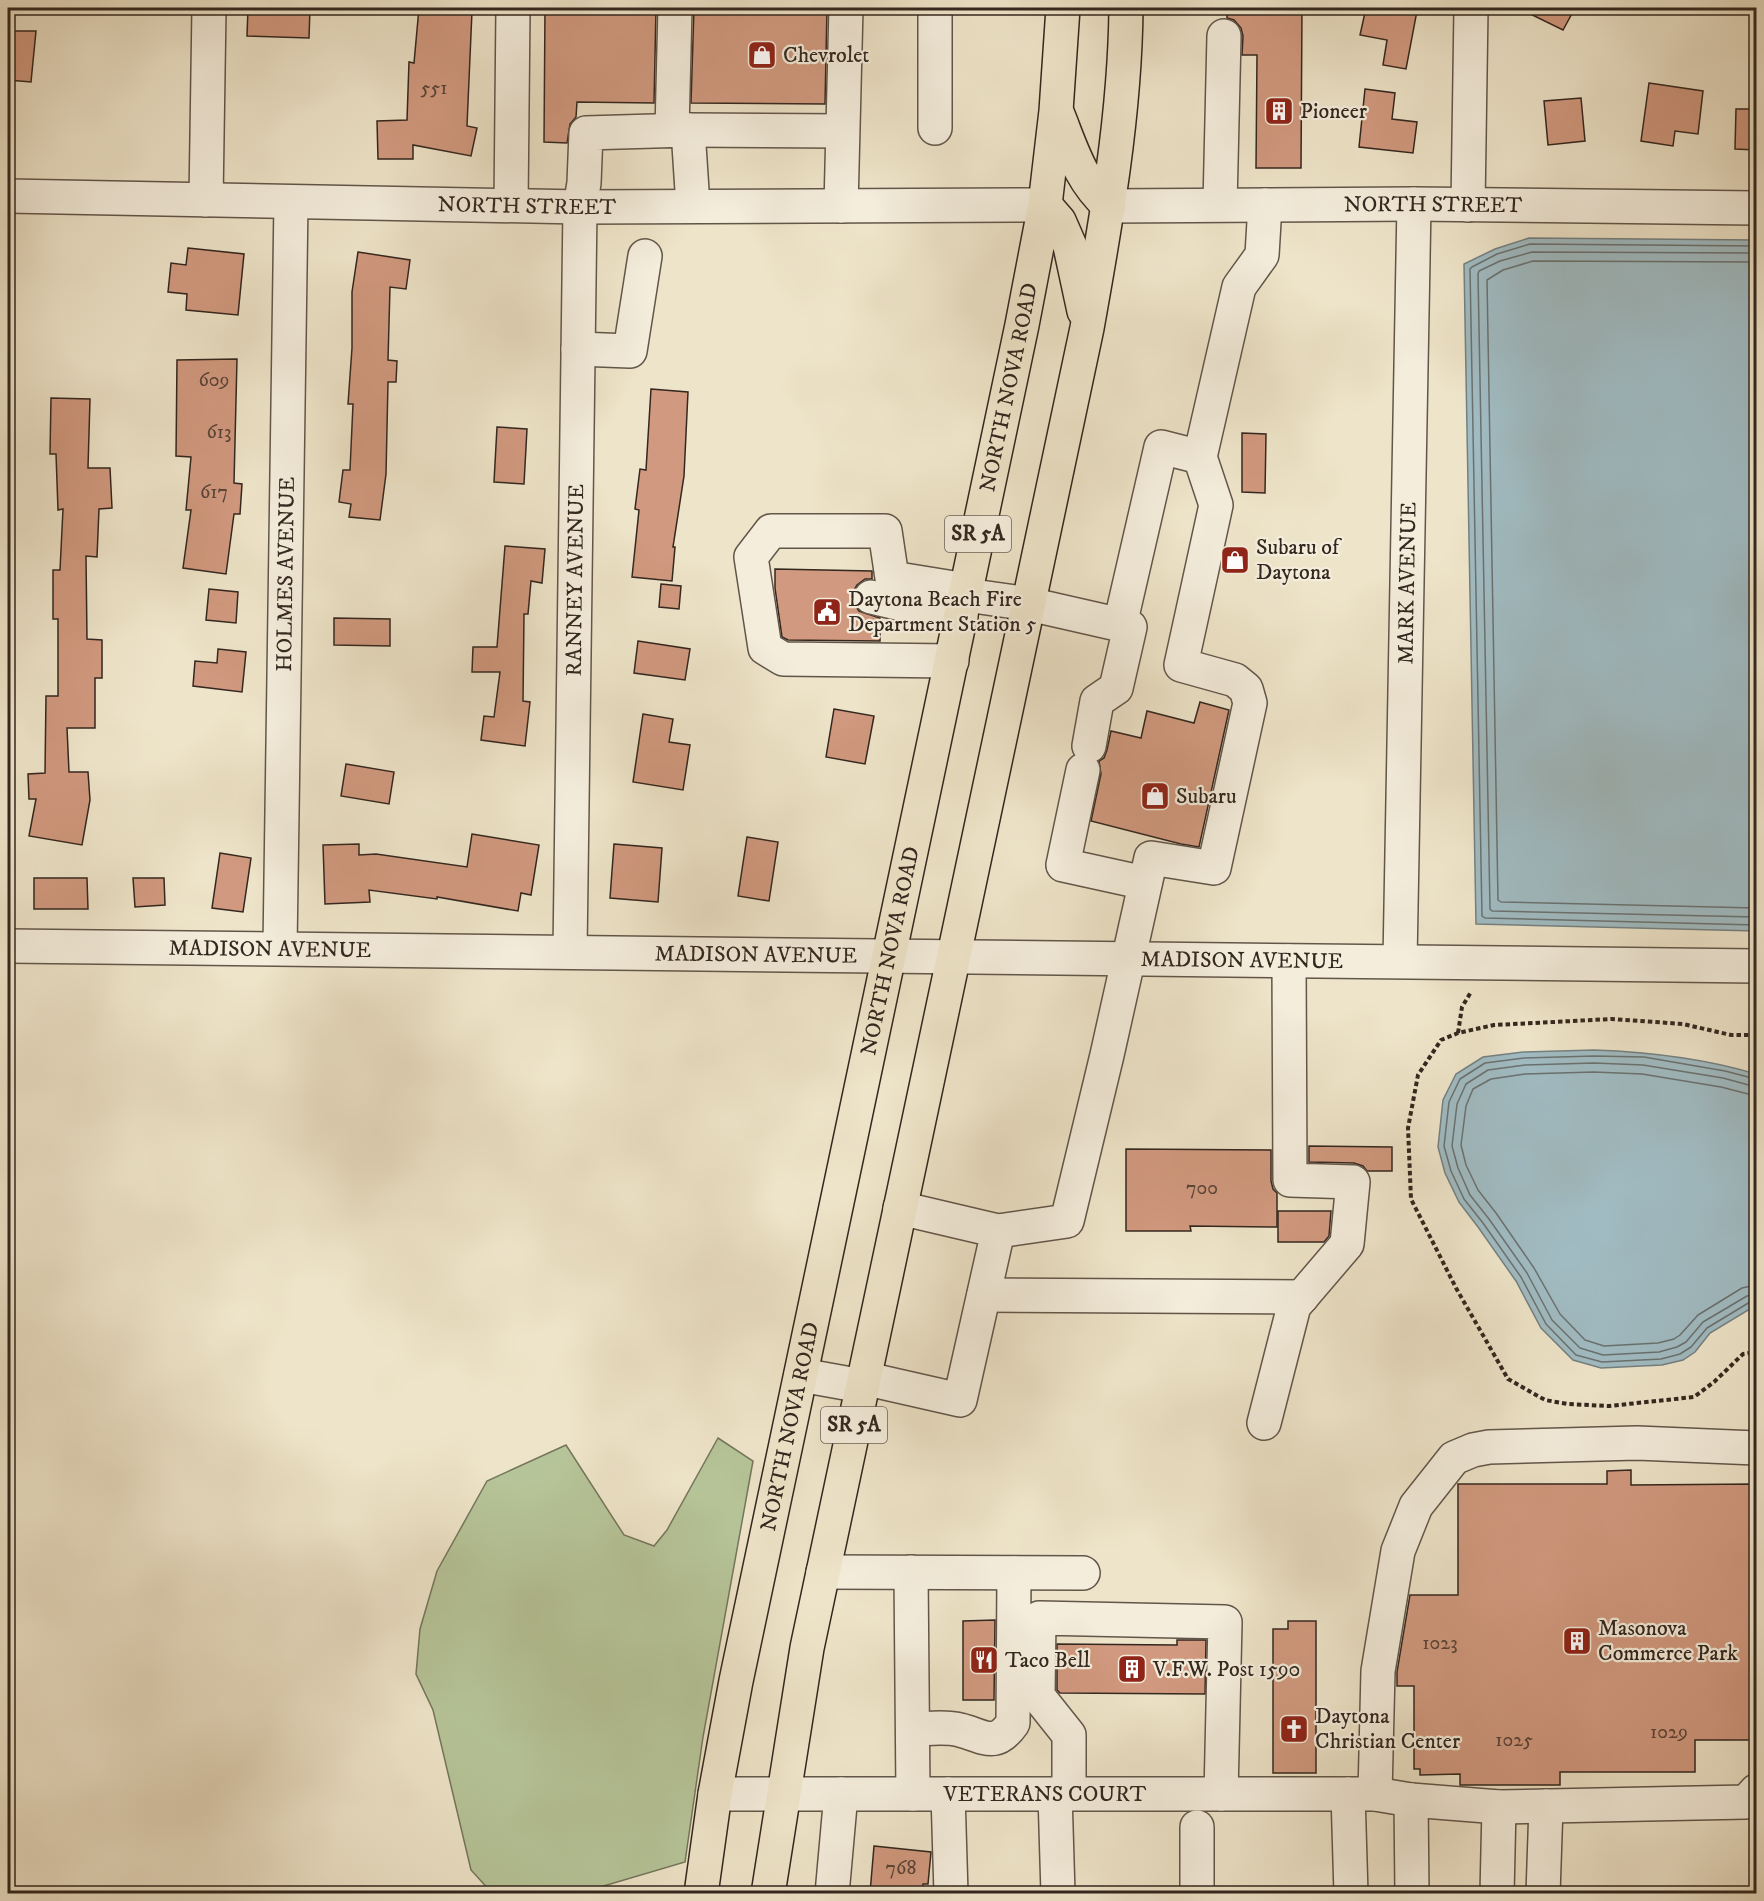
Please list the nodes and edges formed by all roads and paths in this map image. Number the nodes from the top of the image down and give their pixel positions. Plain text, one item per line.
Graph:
1 (209, 8) edge
2 (513, 8) edge
3 (675, 8) edge
4 (846, 8) edge
5 (935, 8) edge
6 (1063, 8) edge
7 (1126, 8) edge
8 (1471, 8) edge
9 (1224, 36) dead end
10 (1056, 111) junction
11 (935, 128) dead end
12 (680, 130) junction
13 (842, 131) junction
14 (8, 196) edge
15 (206, 200) junction
16 (291, 202) junction
17 (1220, 204) junction
18 (1414, 204) junction
19 (511, 205) junction
20 (1045, 205) junction
21 (1265, 205) junction
22 (1468, 205) junction
23 (693, 206) junction
24 (840, 206) junction
25 (1109, 206) junction
26 (580, 207) junction
27 (1756, 208) edge
28 (645, 256) dead end
29 (1088, 328) junction
30 (578, 349) junction
31 (1200, 457) junction
32 (872, 597) dead end
33 (964, 601) junction
34 (1029, 603) junction
35 (1125, 626) junction
36 (952, 662) junction
37 (1145, 883) junction
38 (8, 946) edge
39 (280, 948) junction
40 (570, 952) junction
41 (890, 956) junction
42 (953, 958) junction
43 (1129, 960) junction
44 (1289, 961) junction
45 (1400, 961) junction
46 (1489, 963) junction
47 (1756, 966) edge
48 (1458, 1033) junction
49 (1756, 1035) edge
50 (900, 1208) junction
51 (998, 1231) junction
52 (984, 1295) junction
53 (1302, 1297) junction
54 (1756, 1352) edge
55 (801, 1375) junction
56 (862, 1382) junction
57 (1264, 1422) dead end
58 (1756, 1448) edge
59 (823, 1572) junction
60 (911, 1572) junction
61 (1014, 1573) junction
62 (1083, 1573) dead end
63 (913, 1729) junction
64 (1756, 1791) edge
65 (715, 1794) junction
66 (782, 1794) junction
67 (913, 1794) junction
68 (1062, 1794) junction
69 (1221, 1794) junction
70 (1361, 1794) junction
71 (1411, 1800) junction
72 (1546, 1806) junction
73 (1499, 1807) junction
74 (948, 1808) junction
75 (840, 1810) junction
76 (1197, 1827) dead end
77 (701, 1893) edge
78 (768, 1893) edge
79 (832, 1893) edge
80 (951, 1893) edge
81 (1058, 1893) edge
82 (1197, 1893) edge
83 (1351, 1893) edge
84 (1412, 1893) edge
85 (1497, 1893) edge
86 (1543, 1893) edge

1 - 15 street
2 - 19 street
3 - 12 street
4 - 13 street
5 - 11 street
6 - 10 main road, NORTH NOVA ROAD / SR 5A
7 - 25 main road, SR 5A
8 - 22 street
9 - 17 street
10 - 20 main road, NORTH NOVA ROAD / SR 5A
10 - 25 main road
12 - 13 street
12 - 23 street
12 - 26 street, RANNEY AVENUE
13 - 24 street
14 - 15 street, NORTH STREET
15 - 16 street, NORTH STREET
16 - 19 street, NORTH STREET
16 - 39 street, HOLMES AVENUE
17 - 21 street, NORTH STREET
17 - 25 street, NORTH STREET
18 - 21 street, NORTH STREET
18 - 22 street, NORTH STREET
18 - 45 street, MARK AVENUE
19 - 26 street, NORTH STREET
20 - 24 street, NORTH STREET
20 - 29 main road
20 - 33 main road, NORTH NOVA ROAD / SR 5A
21 - 31 street
22 - 27 street, NORTH STREET
23 - 24 street, NORTH STREET
23 - 26 street, NORTH STREET
25 - 29 main road, SR 5A
26 - 30 street, RANNEY AVENUE
28 - 30 street
29 - 34 main road, SR 5A
30 - 40 street, RANNEY AVENUE
31 - 35 street
31 - 37 street
32 - 33 street
33 - 34 street
33 - 36 main road, NORTH NOVA ROAD / SR 5A
33 - 36 street
34 - 35 street
34 - 42 main road, SR 5A
35 - 37 street
36 - 41 main road, NORTH NOVA ROAD / SR 5A
37 - 43 street
38 - 39 street, MADISON AVENUE
39 - 40 street, MADISON AVENUE
40 - 41 street, MADISON AVENUE
41 - 42 street, MADISON AVENUE
41 - 55 main road, NORTH NOVA ROAD / SR 5A
42 - 43 street, MADISON AVENUE
42 - 50 main road, SR 5A
43 - 44 street, MADISON AVENUE
43 - 51 street
44 - 45 street, MADISON AVENUE
44 - 53 street
45 - 46 street, MADISON AVENUE
46 - 47 street, MADISON AVENUE
46 - 48 path
48 - 49 path
48 - 54 path
50 - 51 street
50 - 56 main road, SR 5A
51 - 52 street
52 - 53 street
52 - 56 street
53 - 57 street
55 - 56 street
55 - 65 main road, NORTH NOVA ROAD / SR 5A
56 - 59 main road, SR 5A
58 - 70 street
59 - 60 street
59 - 66 main road, SR 5A
60 - 61 street
60 - 63 street
61 - 62 street
61 - 63 street
63 - 67 street
64 - 72 street, VETERANS COURT
65 - 66 street, VETERANS COURT
65 - 77 main road, NORTH NOVA ROAD / SR 5A
66 - 75 street, VETERANS COURT
66 - 78 main road, SR 5A
67 - 74 street, VETERANS COURT
67 - 75 street, VETERANS COURT
68 - 69 street, VETERANS COURT
68 - 69 street
68 - 74 street, VETERANS COURT
68 - 81 street
69 - 70 street, VETERANS COURT
70 - 71 street, VETERANS COURT
70 - 83 street
71 - 73 street, VETERANS COURT
71 - 84 street
72 - 73 street, VETERANS COURT
72 - 86 street
73 - 85 street
74 - 80 street
75 - 79 street
76 - 82 street

